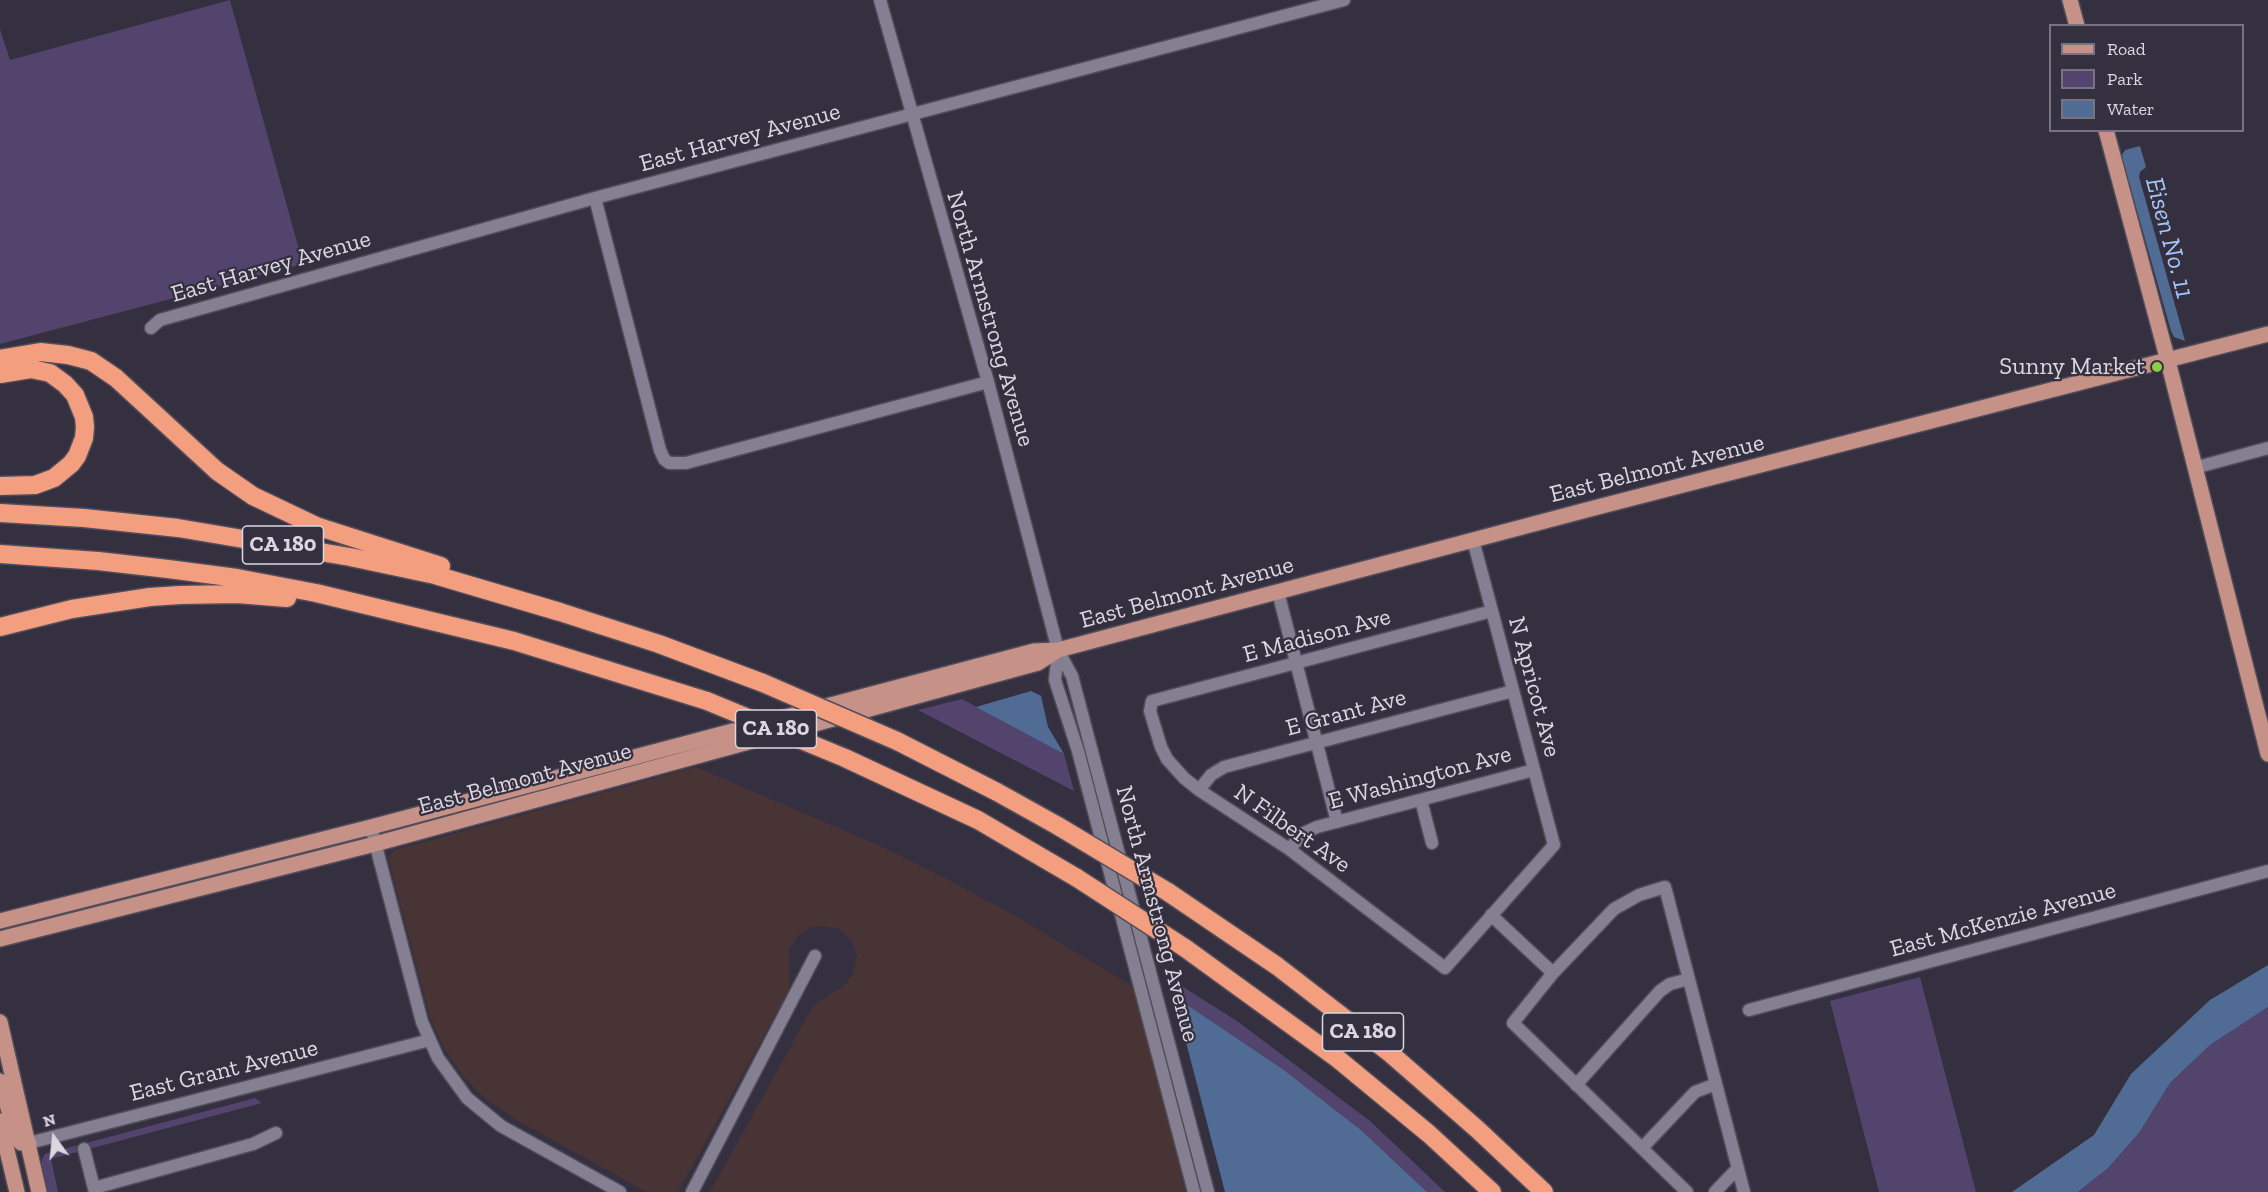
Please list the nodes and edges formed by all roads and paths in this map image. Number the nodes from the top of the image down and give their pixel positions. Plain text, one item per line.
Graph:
1 (880, 0) edge
2 (1344, 0) edge
3 (2070, 0) edge
4 (2076, 24) edge
5 (911, 114) junction
6 (2107, 132) edge
7 (595, 198) junction
8 (151, 328) dead end
9 (2268, 334) edge
10 (0, 359) edge
11 (2168, 361) junction
12 (0, 374) edge
13 (988, 382) junction
14 (2268, 448) edge
15 (2194, 468) junction
16 (0, 486) edge
17 (0, 513) edge
18 (1473, 540) junction
19 (0, 554) edge
20 (1278, 592) junction
21 (1492, 611) junction
22 (560, 612) junction
23 (440, 622) junction
24 (0, 627) edge
25 (1058, 650) junction
26 (1296, 663) junction
27 (1513, 691) junction
28 (1152, 701) joint
29 (1317, 742) junction
30 (2268, 754) edge
31 (1534, 770) junction
32 (1199, 790) junction
33 (1421, 800) junction
34 (1337, 822) junction
35 (370, 827) junction
36 (1432, 843) dead end
37 (375, 844) junction
38 (1289, 849) junction
39 (2268, 871) edge
40 (1491, 915) junction
41 (0, 921) edge
42 (0, 939) edge
43 (815, 956) dead end
44 (1553, 973) junction
45 (1689, 979) junction
46 (1749, 1010) dead end
47 (0, 1022) edge
48 (430, 1040) junction
49 (0, 1081) edge
50 (1716, 1084) junction
51 (1576, 1085) junction
52 (0, 1120) edge
53 (276, 1133) dead end
54 (29, 1143) junction
55 (1642, 1148) junction
56 (84, 1149) dead end
57 (1738, 1168) junction
58 (95, 1190) edge
59 (16, 1192) edge
60 (39, 1192) edge
61 (620, 1192) edge
62 (692, 1192) edge
63 (1194, 1192) edge
64 (1208, 1192) edge
65 (1492, 1192) edge
66 (1544, 1192) edge
67 (1687, 1192) edge
68 (1715, 1192) edge
69 (1744, 1192) edge

1 - 5 street, North Armstrong Avenue
2 - 5 street, East Harvey Avenue
3 - 4 main road
5 - 7 street, East Harvey Avenue
5 - 13 street, North Armstrong Avenue
6 - 11 main road
7 - 8 street, East Harvey Avenue
7 - 13 street
9 - 11 main road, East Belmont Avenue
10 - 22 highway
11 - 15 main road
11 - 18 main road, East Belmont Avenue
12 - 16 highway
13 - 25 street, North Armstrong Avenue
14 - 15 street
15 - 30 main road
17 - 22 highway, CA 180
18 - 20 main road, East Belmont Avenue
18 - 21 street, N Apricot Ave
19 - 23 highway, CA 180
20 - 25 main road, East Belmont Avenue
20 - 26 street
21 - 26 street, E Madison Ave
21 - 27 street, N Apricot Ave
22 - 66 highway, CA 180, bridge
23 - 24 highway
23 - 65 highway, CA 180, bridge
25 - 35 main road, East Belmont Avenue
25 - 37 main road, East Belmont Avenue
25 - 63 street, North Armstrong Avenue
25 - 64 street, North Armstrong Avenue
26 - 28 street, E Madison Ave
26 - 29 street
27 - 29 street, E Grant Ave
27 - 31 street, N Apricot Ave
28 - 32 street, N Filbert Ave
29 - 32 street, E Grant Ave
29 - 34 street
31 - 33 street, E Washington Ave
31 - 40 street, N Apricot Ave
32 - 38 street, N Filbert Ave
33 - 34 street, E Washington Ave
33 - 36 street
34 - 38 street, E Washington Ave
35 - 37 street
35 - 41 main road, East Belmont Avenue
37 - 42 main road, East Belmont Avenue
37 - 48 street
38 - 40 street, N Filbert Ave
39 - 46 street, East McKenzie Avenue
40 - 44 street
43 - 62 street
44 - 45 street
44 - 51 street
45 - 50 street
45 - 51 street
47 - 54 main road
48 - 54 street, East Grant Avenue
48 - 61 street
49 - 54 main road
50 - 55 street
50 - 57 street
51 - 55 street
52 - 59 main road
53 - 58 street
54 - 60 main road
55 - 67 street
56 - 58 street
57 - 68 street
57 - 69 street

